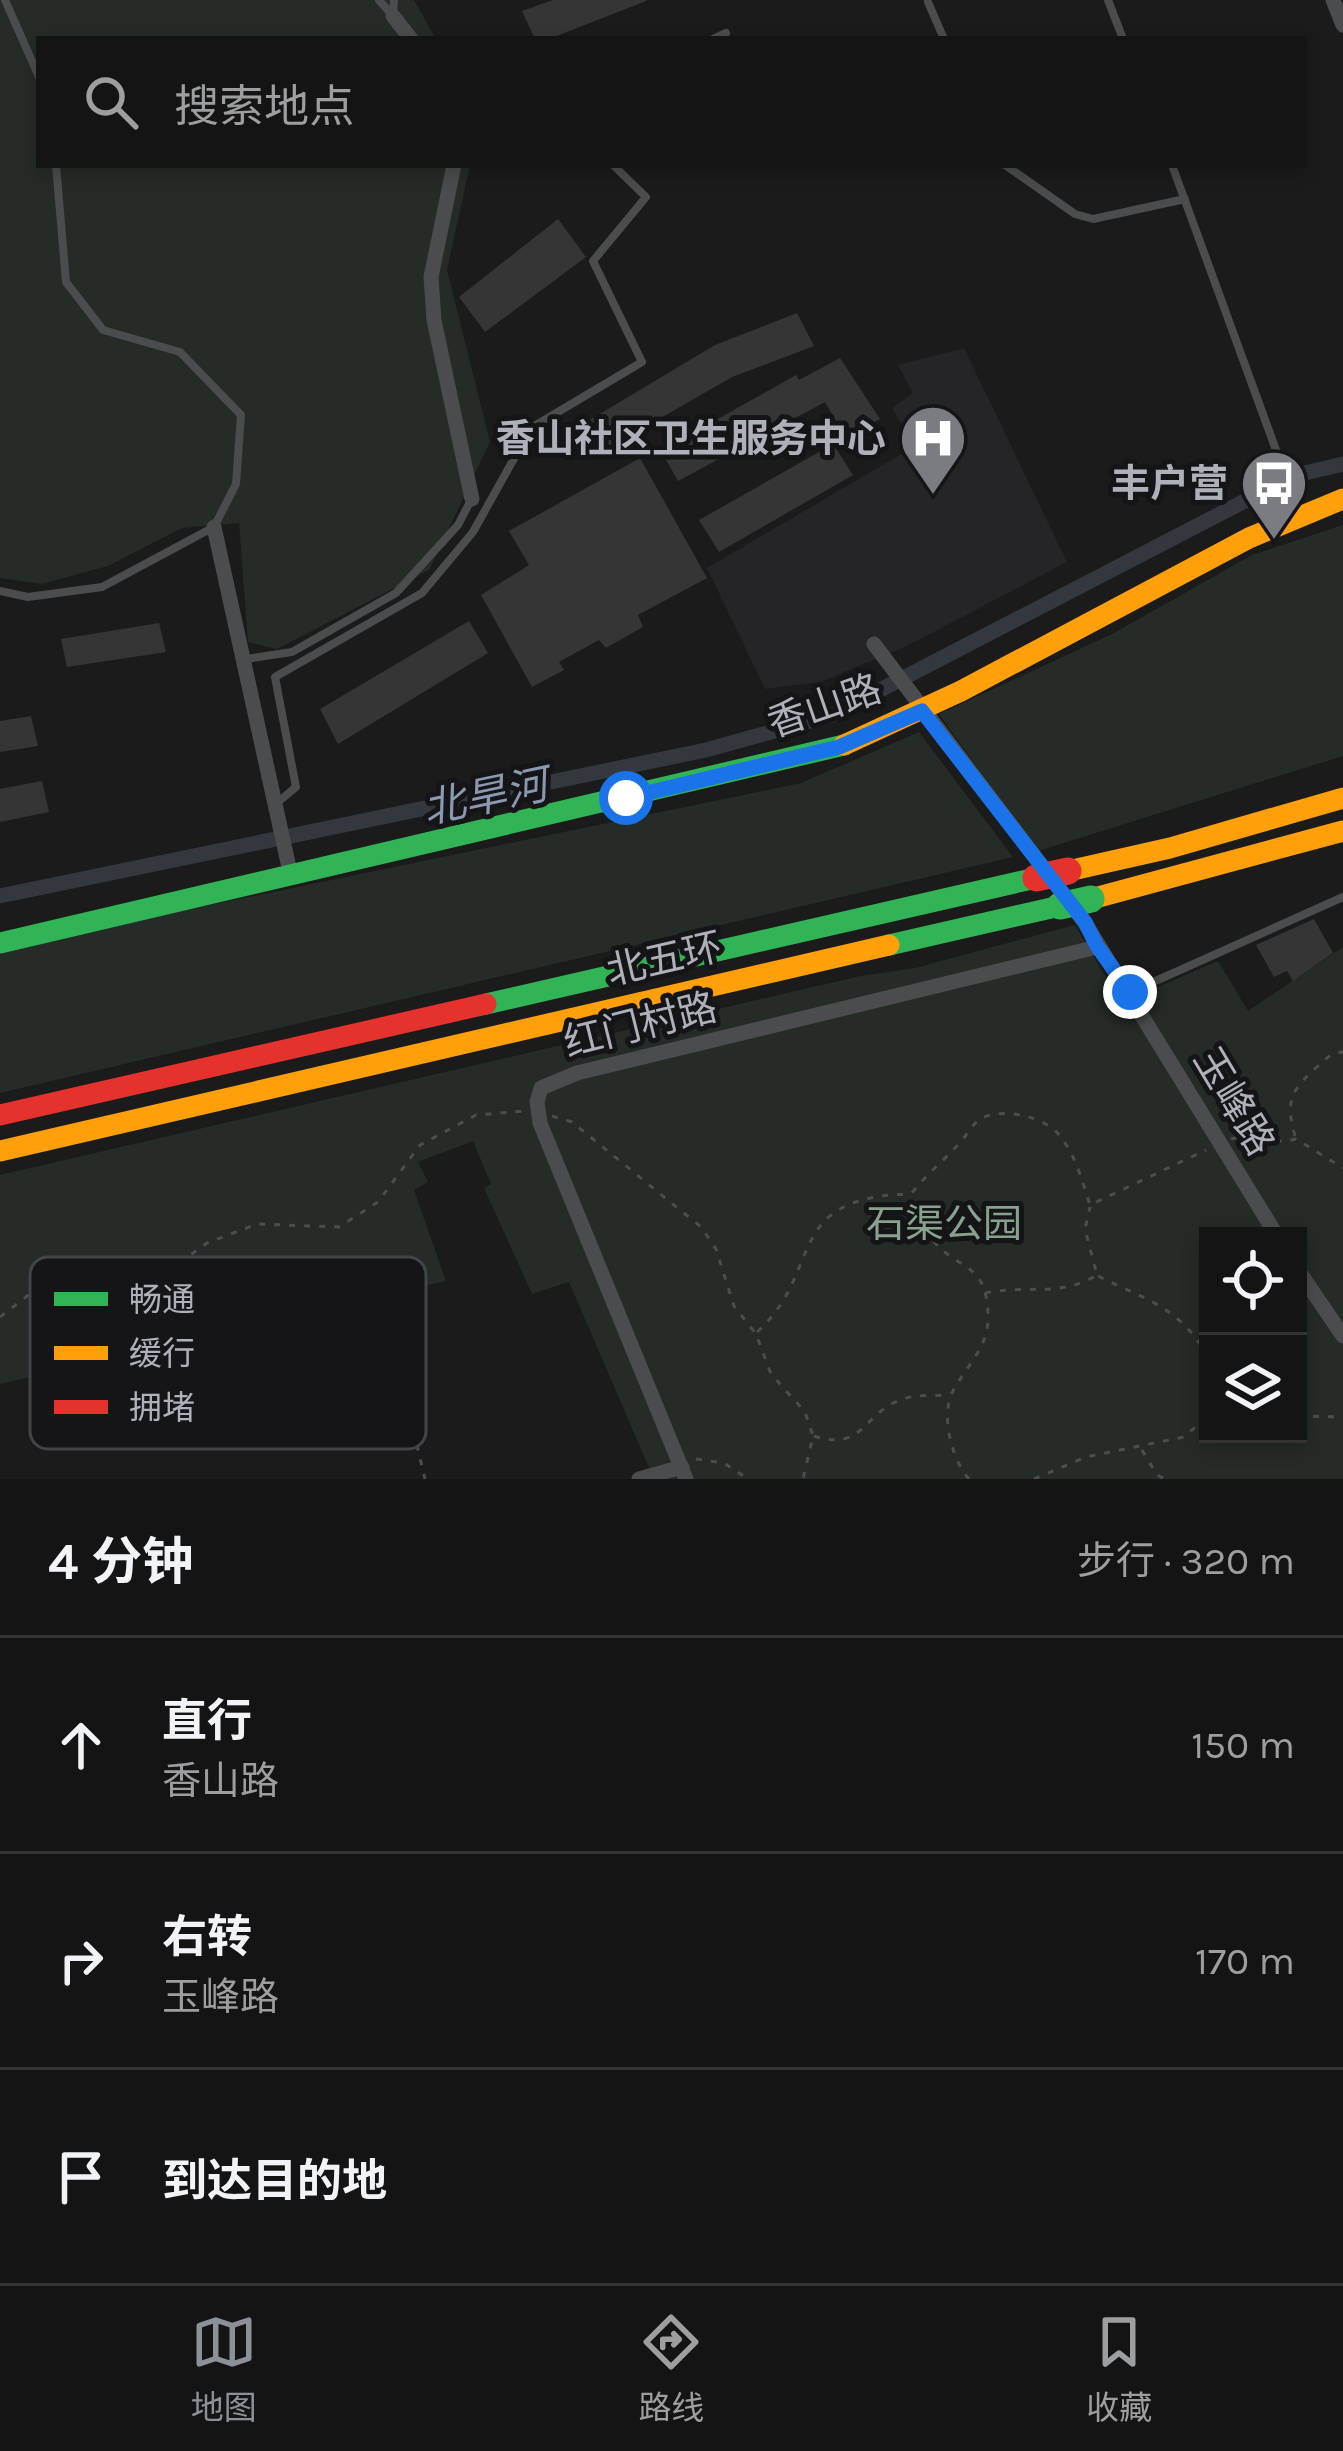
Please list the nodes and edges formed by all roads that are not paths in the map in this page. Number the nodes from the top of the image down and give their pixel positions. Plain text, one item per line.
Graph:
1 (5, 0) edge
2 (379, 0) edge
3 (1108, 0) edge
4 (1334, 0) edge
5 (928, 2) edge
6 (394, 8) edge
7 (1343, 25) edge
8 (726, 33) dead end
9 (409, 36) edge
10 (720, 36) edge
11 (943, 36) edge
12 (1122, 36) edge
13 (36, 71) edge
14 (56, 168) edge
15 (453, 168) edge
16 (616, 168) edge
17 (1008, 168) edge
18 (1173, 168) edge
19 (1185, 199) junction
20 (472, 499) joint
21 (1343, 499) edge
22 (1297, 507) junction
23 (214, 527) junction
24 (0, 591) edge
25 (874, 644) dead end
26 (246, 659) junction
27 (916, 703) junction
28 (1343, 798) edge
29 (276, 804) junction
30 (1343, 831) edge
31 (290, 872) junction
32 (1343, 897) edge
33 (0, 930) edge
34 (0, 943) edge
35 (1097, 946) junction
36 (1130, 992) junction
37 (0, 1115) edge
38 (0, 1151) edge
39 (1272, 1227) edge
40 (1307, 1283) edge
41 (1343, 1336) edge
42 (684, 1473) edge
43 (639, 1479) edge

1 - 13 lane
2 - 6 lane
3 - 12 lane
4 - 7 street
5 - 11 lane
6 - 9 street
8 - 10 lane
14 - 23 lane
15 - 20 street
16 - 29 lane
17 - 19 lane
18 - 19 lane
19 - 22 lane
20 - 26 lane
21 - 22 main road, 香山路
22 - 27 main road, 香山路
23 - 24 lane
23 - 26 street
25 - 27 street, 玉峰路
26 - 29 street
27 - 31 main road, 香山路
27 - 35 street, 玉峰路
28 - 37 main road, 北五环, bridge
29 - 31 street
30 - 38 main road, 北五环, bridge
31 - 33 main road, 香山路
31 - 34 main road, 香山路
32 - 36 lane
35 - 36 street, 玉峰路
35 - 42 street, 红门村路
36 - 39 street, 玉峰路
40 - 41 street
42 - 43 street

